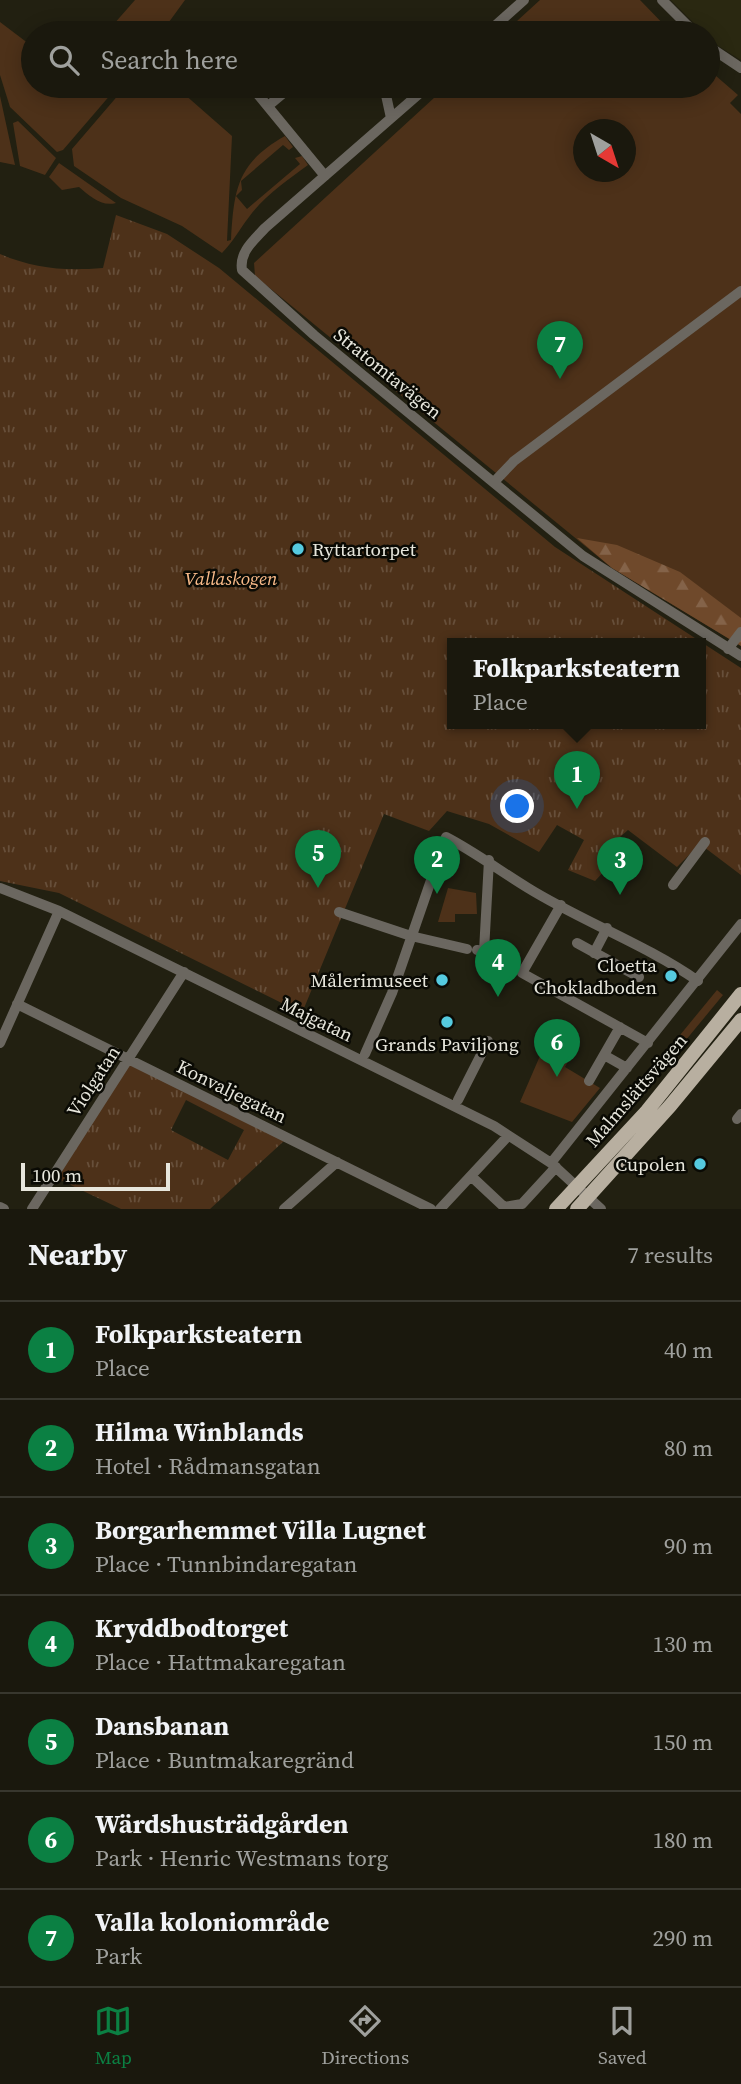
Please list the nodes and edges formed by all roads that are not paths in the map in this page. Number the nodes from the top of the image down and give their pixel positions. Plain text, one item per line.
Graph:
1 (524, 0) edge
2 (662, 0) edge
3 (500, 21) edge
4 (683, 21) edge
5 (720, 54) edge
6 (741, 68) edge
7 (261, 98) edge
8 (278, 98) edge
9 (387, 98) edge
10 (414, 98) edge
11 (268, 106) junction
12 (391, 118) junction
13 (325, 176) junction
14 (741, 291) edge
15 (494, 482) junction
16 (741, 632) edge
17 (736, 653) edge
18 (705, 842) dead end
19 (489, 860) junction
20 (673, 885) dead end
21 (0, 888) edge
22 (561, 905) junction
23 (58, 911) junction
24 (339, 912) dead end
25 (741, 924) edge
26 (607, 928) junction
27 (411, 936) junction
28 (577, 943) dead end
29 (594, 953) junction
30 (184, 972) junction
31 (639, 977) dead end
32 (698, 981) junction
33 (741, 994) edge
34 (17, 1004) junction
35 (741, 1020) edge
36 (620, 1027) junction
37 (488, 1041) dead end
38 (0, 1043) edge
39 (648, 1043) junction
40 (365, 1054) dead end
41 (604, 1055) junction
42 (128, 1059) junction
43 (627, 1068) junction
44 (589, 1080) dead end
45 (458, 1100) dead end
46 (508, 1136) junction
47 (337, 1162) junction
48 (554, 1165) junction
49 (471, 1176) junction
50 (578, 1186) junction
51 (589, 1197) junction
52 (522, 1207) edge
53 (32, 1209) edge
54 (284, 1209) edge
55 (431, 1209) edge
56 (440, 1209) edge
57 (556, 1209) edge
58 (578, 1209) edge
59 (601, 1209) edge

1 - 3 street
2 - 4 street
5 - 6 street
7 - 11 street
8 - 11 street
9 - 12 street
10 - 12 street, Stratomtavägen
11 - 13 street
12 - 13 street, Stratomtavägen
13 - 15 street, Stratomtavägen
14 - 15 street
15 - 17 street, Stratomtavägen
16 - 17 street
18 - 20 street
19 - 22 street
19 - 27 street
19 - 27 street
21 - 23 street, Majgatan
22 - 26 street
22 - 36 street
23 - 30 street, Majgatan
23 - 34 street
24 - 27 street
25 - 32 street
26 - 29 street
26 - 32 street
27 - 40 street
28 - 29 street
29 - 31 street
30 - 42 street, Violgatan
30 - 46 street, Majgatan
32 - 39 street
33 - 50 main road, Malmslättsvägen
34 - 38 street
34 - 42 street, Konvaljegatan
35 - 51 main road, Malmslättsvägen
36 - 39 street
36 - 41 street
37 - 45 street
39 - 43 street
41 - 43 street
41 - 44 street
42 - 47 street, Konvaljegatan
42 - 53 street, Violgatan
43 - 48 street
46 - 48 street, Majgatan
46 - 49 street
47 - 54 street
47 - 55 street, Konvaljegatan
48 - 50 street, Majgatan
48 - 52 street
49 - 52 street
49 - 56 street
50 - 51 street, Majgatan
50 - 57 main road, Malmslättsvägen
51 - 58 main road, Malmslättsvägen
51 - 59 street, Majgatan

